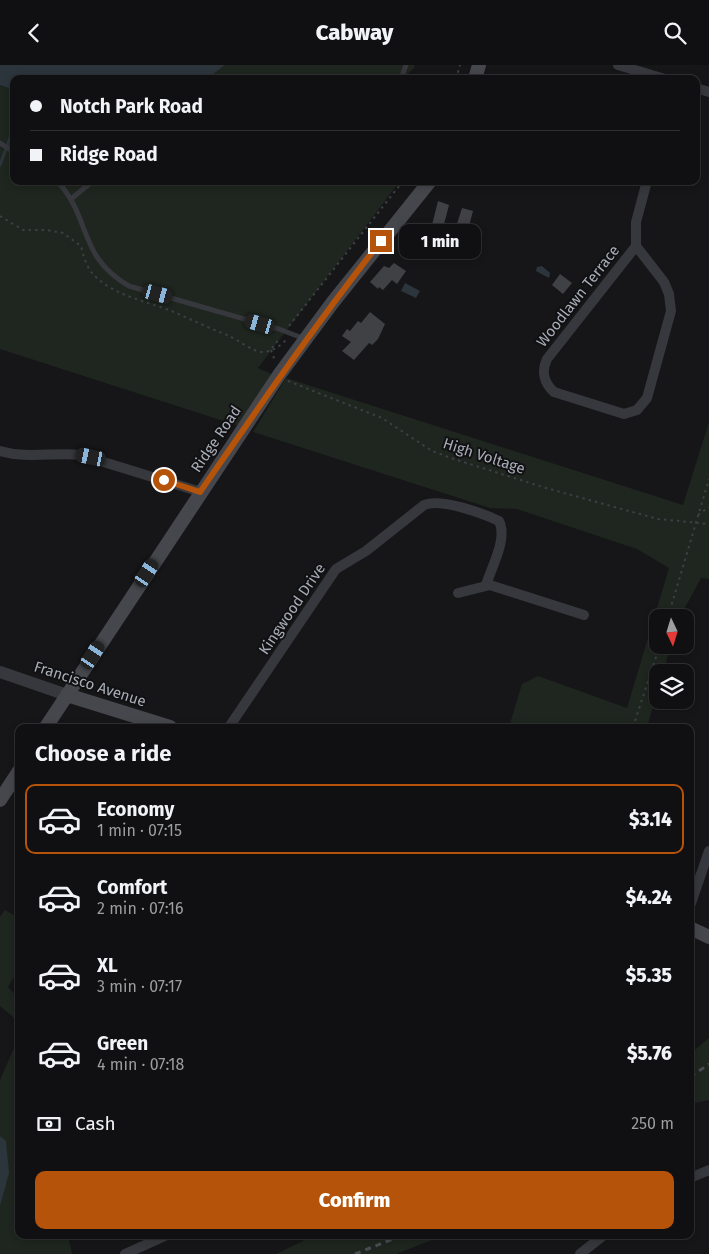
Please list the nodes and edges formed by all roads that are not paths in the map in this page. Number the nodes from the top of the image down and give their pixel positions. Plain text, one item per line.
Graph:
1 (624, 66) edge
2 (652, 75) edge
3 (60, 185) edge
4 (88, 185) edge
5 (427, 185) edge
6 (646, 185) edge
7 (71, 199) junction
8 (636, 246) junction
9 (307, 340) junction
10 (0, 451) edge
11 (200, 492) junction
12 (486, 585) junction
13 (458, 593) dead end
14 (584, 615) dead end
15 (0, 672) edge
16 (67, 695) junction
17 (48, 724) edge
18 (160, 724) edge
19 (232, 724) edge
20 (15, 777) edge
21 (0, 801) edge
22 (709, 851) edge
23 (694, 894) edge
24 (694, 930) edge
25 (709, 937) edge
26 (709, 1171) edge
27 (694, 1177) edge
28 (158, 1239) edge
29 (599, 1239) edge
30 (125, 1254) edge
31 (580, 1254) edge

1 - 2 street
3 - 7 lane
4 - 7 lane
5 - 9 main road, Ridge Road
6 - 8 street, Woodlawn Terrace
7 - 9 lane
8 - 8 street, Woodlawn Terrace
9 - 11 main road, Ridge Road
10 - 11 street
11 - 16 main road, Ridge Road
12 - 13 street
12 - 14 street
12 - 19 street, Kingwood Drive
15 - 16 street, Francisco Avenue
16 - 17 main road, Ridge Road
16 - 18 main road, Francisco Avenue
20 - 21 main road
22 - 23 street
24 - 25 main road
26 - 27 street
28 - 30 street
29 - 31 street

